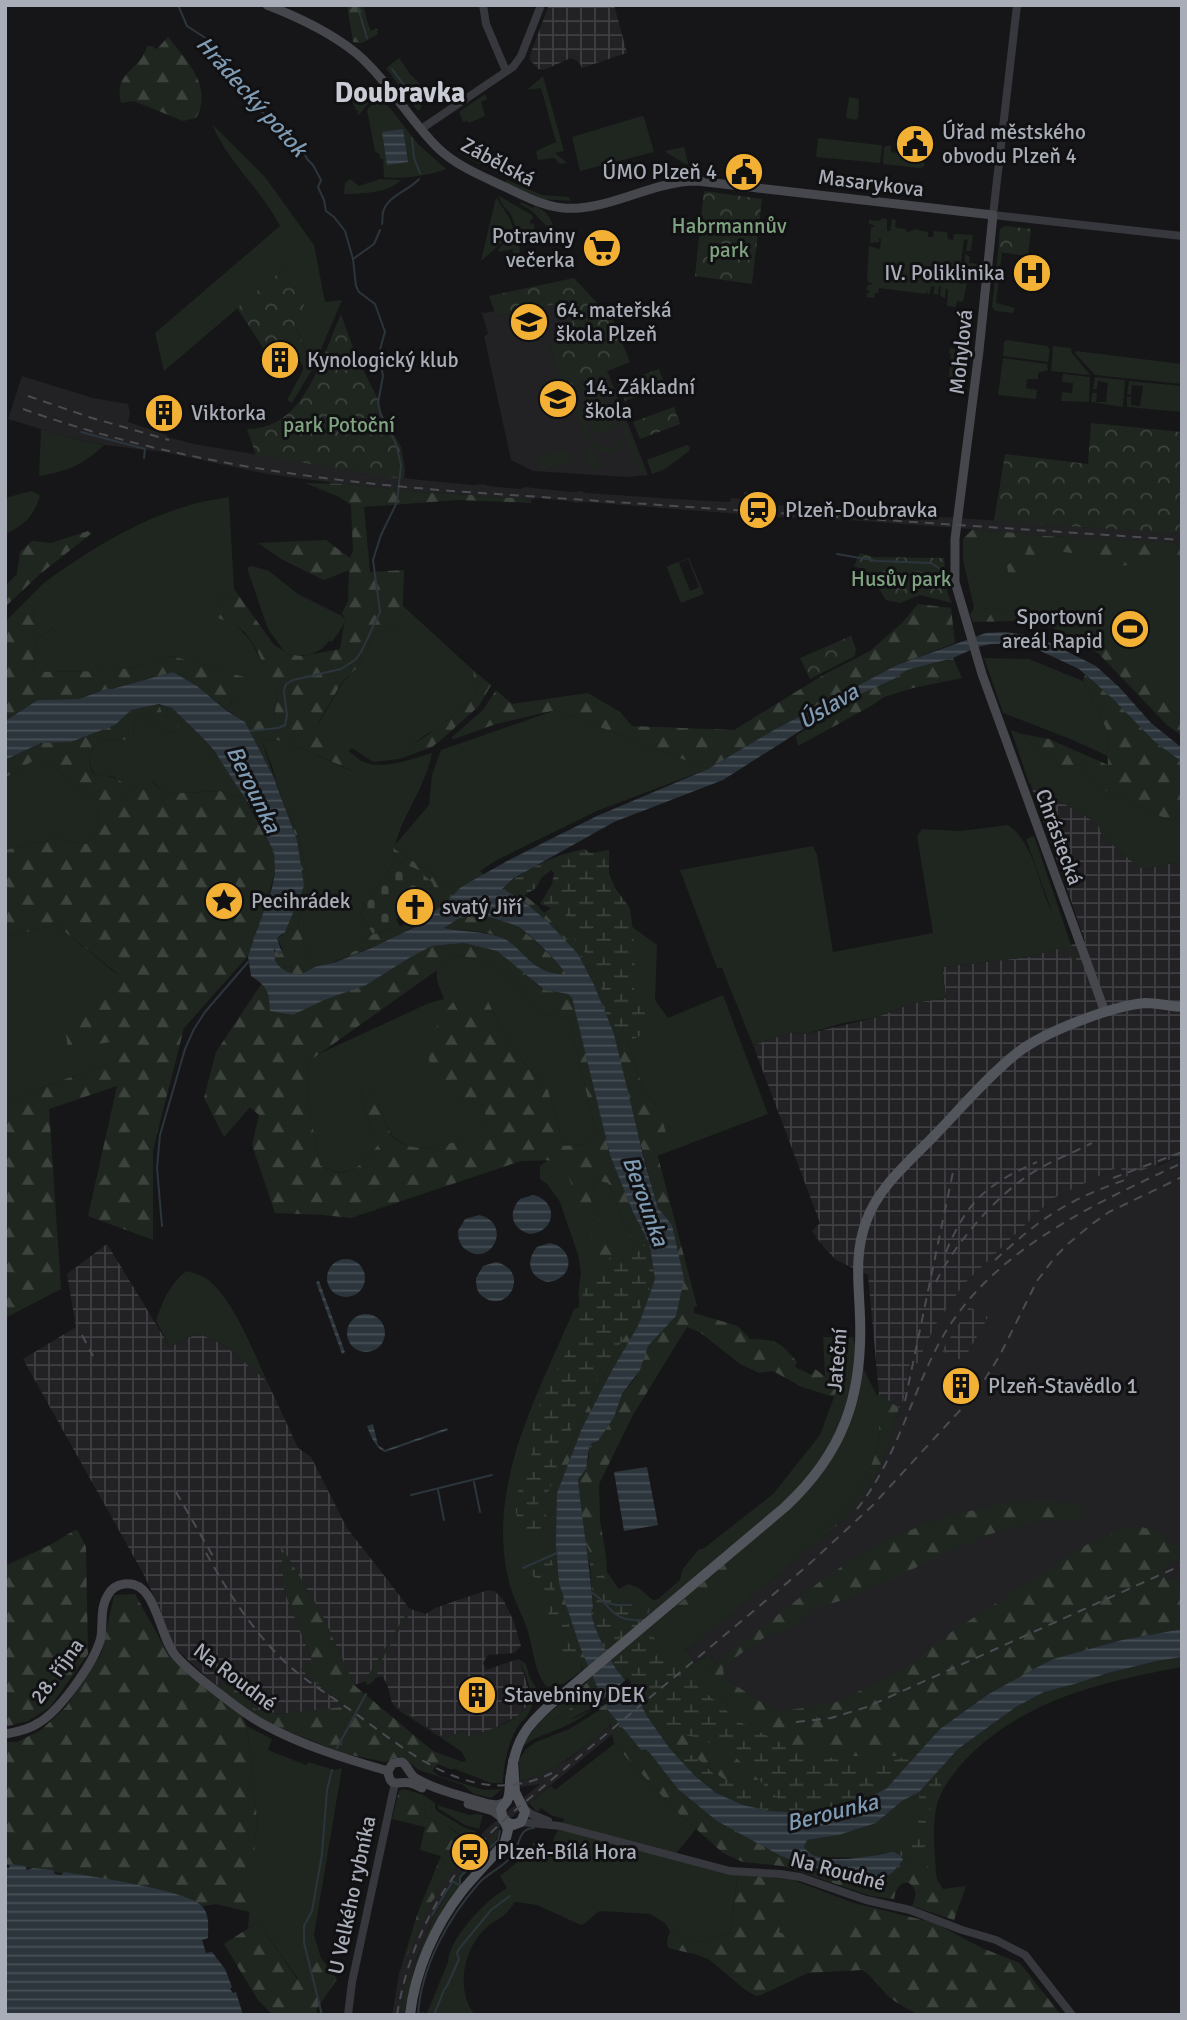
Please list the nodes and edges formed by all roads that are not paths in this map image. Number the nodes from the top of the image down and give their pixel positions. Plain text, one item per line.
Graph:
1 (267, 5) edge
2 (483, 5) edge
3 (541, 5) edge
4 (1017, 5) edge
5 (506, 71) junction
6 (421, 128) junction
7 (559, 208) joint
8 (993, 215) junction
9 (1182, 236) edge
10 (982, 674) joint
11 (1182, 1007) edge
12 (1105, 1012) junction
13 (138, 1586) joint
14 (5, 1734) edge
15 (513, 1761) junction
16 (388, 1771) junction
17 (409, 1771) junction
18 (399, 1783) junction
19 (506, 1802) junction
20 (523, 1806) junction
21 (503, 1820) junction
22 (520, 1822) junction
23 (560, 1826) junction
24 (490, 1861) junction
25 (348, 2015) edge
26 (410, 2015) edge
27 (1072, 2015) edge

1 - 6 main road, Zábělská
2 - 5 street
3 - 5 street
4 - 8 street, Mohylová
5 - 6 street
6 - 7 main road, Zábělská
7 - 8 main road, Masarykova
8 - 9 street, Masarykova
8 - 10 main road, Mohylová
10 - 12 main road, Chrástecká
11 - 12 main road, Jateční
12 - 15 main road, Jateční
13 - 14 main road, 28. října
13 - 16 main road, Na Roudné
15 - 19 main road, Jateční
15 - 20 main road
16 - 17 main road, Na Roudné
16 - 18 main road
17 - 18 main road
17 - 19 main road, Na Roudné
18 - 21 main road, Na Roudné
18 - 25 street, U Velkého rybníka
19 - 20 main road, Na Roudné
19 - 21 main road
20 - 22 main road
20 - 23 street, Na Roudné
21 - 22 main road, Na Roudné
21 - 24 main road
22 - 23 street, Na Roudné
22 - 24 main road
23 - 27 street, Na Roudné
24 - 26 main road

